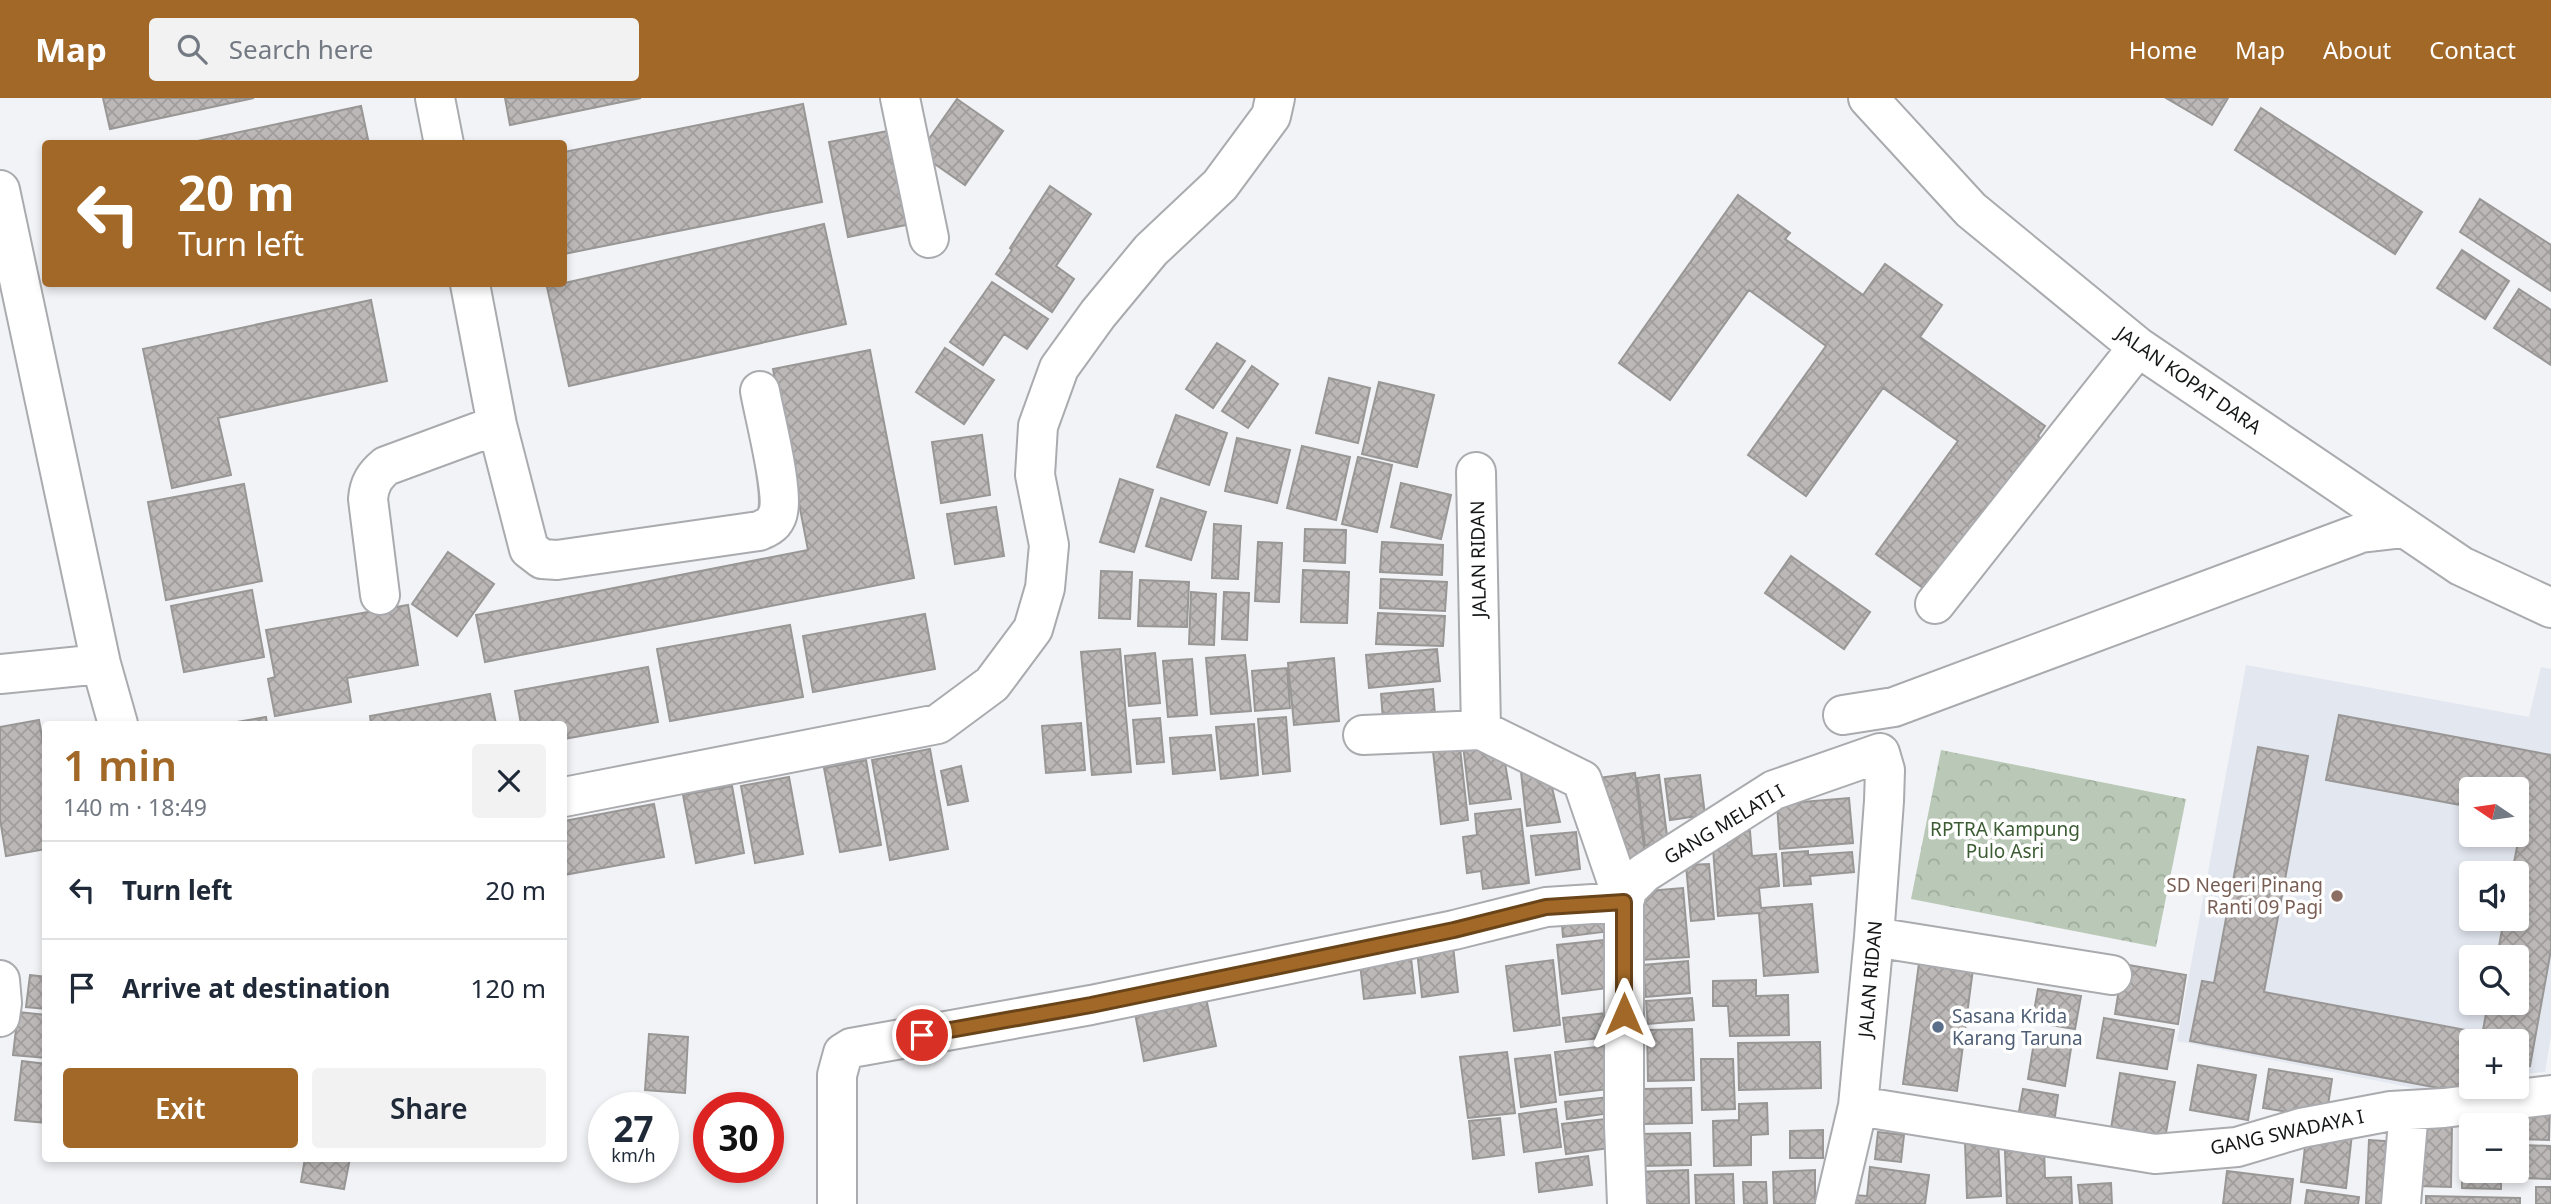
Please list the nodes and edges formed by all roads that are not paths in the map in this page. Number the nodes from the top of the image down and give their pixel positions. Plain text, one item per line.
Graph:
1 (435, 98) edge
2 (900, 98) edge
3 (1275, 98) edge
4 (1868, 98) edge
5 (443, 140) edge
6 (0, 190) edge
7 (929, 238) dead end
8 (471, 287) edge
9 (2137, 346) junction
10 (760, 391) dead end
11 (497, 425) junction
12 (1476, 472) dead end
13 (2404, 528) junction
14 (380, 595) dead end
15 (1935, 604) dead end
16 (2551, 608) edge
17 (101, 664) junction
18 (0, 674) edge
19 (1843, 715) dead end
20 (117, 721) edge
21 (1481, 730) junction
22 (1363, 735) dead end
23 (1880, 753) joint
24 (567, 796) edge
25 (1624, 902) junction
26 (1874, 937) junction
27 (2112, 975) dead end
28 (2551, 1095) edge
29 (1858, 1106) junction
30 (2409, 1110) junction
31 (838, 1204) edge
32 (1627, 1204) edge
33 (1835, 1204) edge
34 (2401, 1204) edge

1 - 5 street
2 - 7 street
3 - 24 street
4 - 9 street, JALAN KOPAT DARA
6 - 17 street
8 - 11 street
9 - 13 street, JALAN KOPAT DARA
9 - 15 street
10 - 11 street
11 - 14 street
12 - 21 street, JALAN RIDAN
13 - 16 street, JALAN KOPAT DARA
13 - 19 street
17 - 18 street
17 - 20 street
21 - 22 street
21 - 25 street
23 - 25 street, GANG MELATI I
23 - 26 street, JALAN RIDAN
25 - 31 street
25 - 32 street
26 - 27 street
26 - 29 street, JALAN RIDAN
28 - 30 street, GANG SWADAYA I
29 - 30 street, GANG SWADAYA I
29 - 33 street, JALAN RIDAN
30 - 34 street

